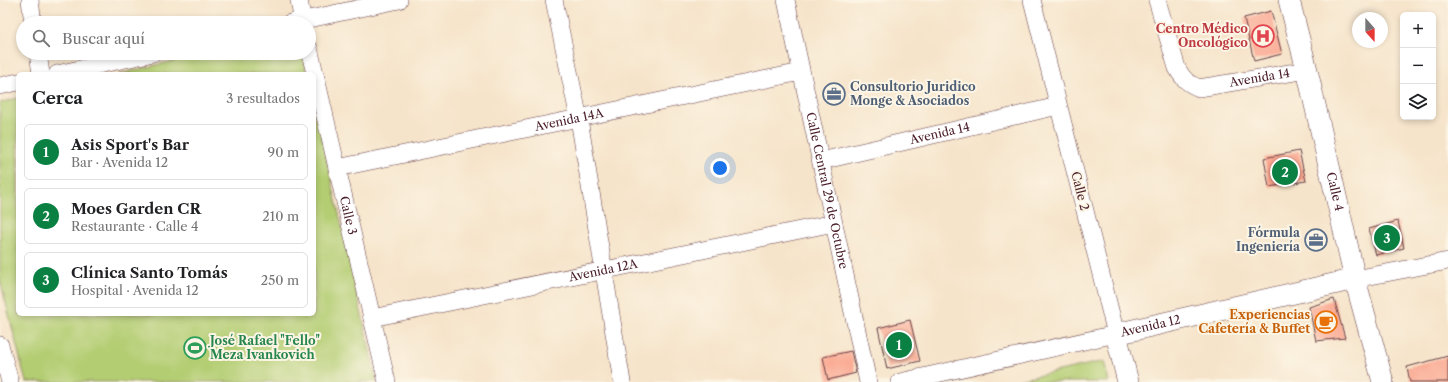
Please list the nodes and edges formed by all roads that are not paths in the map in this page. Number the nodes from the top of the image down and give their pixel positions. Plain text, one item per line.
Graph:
1 (30, 0) edge
2 (300, 0) edge
3 (399, 0) edge
4 (554, 0) edge
5 (786, 0) edge
6 (1032, 0) edge
7 (1157, 0) edge
8 (1289, 0) edge
9 (32, 16) edge
10 (299, 16) edge
11 (316, 18) edge
12 (39, 60) edge
13 (121, 60) edge
14 (312, 60) edge
15 (1307, 70) junction
16 (40, 72) edge
17 (66, 72) edge
18 (315, 72) edge
19 (801, 72) junction
20 (316, 78) edge
21 (16, 82) edge
22 (0, 86) edge
23 (1058, 106) junction
24 (579, 119) junction
25 (821, 161) junction
26 (337, 168) junction
27 (834, 222) junction
28 (1448, 261) edge
29 (604, 271) junction
30 (1355, 279) junction
31 (372, 318) junction
32 (1116, 334) junction
33 (0, 345) edge
34 (10, 382) edge
35 (387, 382) edge
36 (622, 382) edge
37 (868, 382) edge
38 (900, 382) edge
39 (1128, 382) edge
40 (1383, 382) edge

1 - 9 street
2 - 10 street
3 - 11 street
4 - 24 street
5 - 19 street, Calle Central 29 de Octubre
6 - 23 street, Calle 2
7 - 15 street, Avenida 14
8 - 15 street, Calle 4
12 - 16 street
13 - 17 street
14 - 18 street, Calle 3
15 - 30 street, Calle 4
19 - 24 street, Avenida 14A
19 - 25 street, Calle Central 29 de Octubre
20 - 26 street, Calle 3
21 - 22 street
23 - 25 street, Avenida 14
23 - 32 street, Calle 2
24 - 26 street, Avenida 14A
24 - 29 street
25 - 27 street, Calle Central 29 de Octubre
26 - 31 street, Calle 3
27 - 29 street, Avenida 12A
27 - 37 street, Calle Central 29 de Octubre
28 - 30 street, Avenida 12
29 - 31 street, Avenida 12A
29 - 36 street
30 - 32 street, Avenida 12
30 - 40 street, Calle 4
31 - 35 street, Calle 3
32 - 38 street, Avenida 12
32 - 39 street, Calle 2
33 - 34 street

